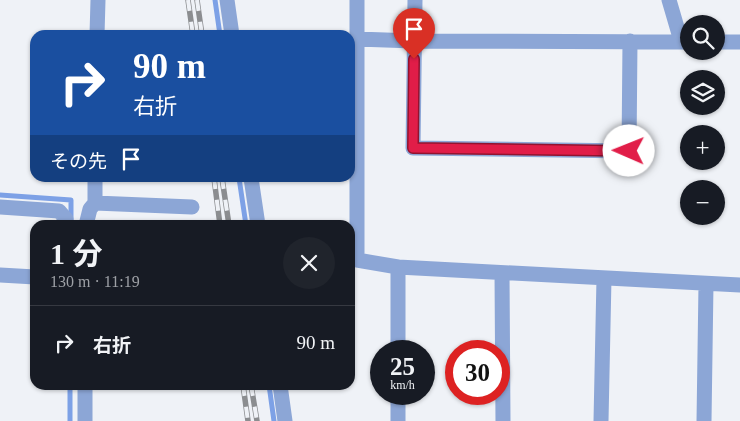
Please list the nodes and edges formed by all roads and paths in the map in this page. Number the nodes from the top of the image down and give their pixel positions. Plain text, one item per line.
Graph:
1 (98, 0) edge
2 (227, 0) edge
3 (357, 0) edge
4 (415, 0) edge
5 (669, 0) edge
6 (680, 28) edge
7 (98, 30) edge
8 (231, 30) edge
9 (357, 39) junction
10 (414, 41) junction
11 (630, 41) junction
12 (680, 41) edge
13 (725, 42) edge
14 (740, 42) edge
15 (95, 182) edge
16 (252, 182) edge
17 (95, 203) junction
18 (0, 207) edge
19 (192, 207) dead end
20 (66, 219) dead end
21 (87, 220) edge
22 (257, 220) edge
23 (398, 267) junction
24 (502, 273) junction
25 (0, 275) edge
26 (30, 277) edge
27 (604, 278) junction
28 (706, 284) junction
29 (740, 285) edge
30 (398, 340) edge
31 (85, 390) edge
32 (281, 390) edge
33 (398, 405) edge
34 (85, 421) edge
35 (285, 421) edge
36 (398, 421) edge
37 (502, 421) edge
38 (601, 421) edge
39 (704, 421) edge

1 - 7 street
2 - 8 street
3 - 9 street
4 - 10 street
5 - 6 street
9 - 10 street
9 - 23 street
10 - 11 street
10 - 11 street
11 - 12 street
13 - 14 street
15 - 17 street
16 - 22 street
17 - 19 street
17 - 21 street
18 - 20 street
23 - 24 street
23 - 30 street
24 - 27 street
24 - 37 street
25 - 26 street
27 - 28 street
27 - 38 street
28 - 29 street
28 - 39 street
31 - 34 street
32 - 35 street
33 - 36 street

